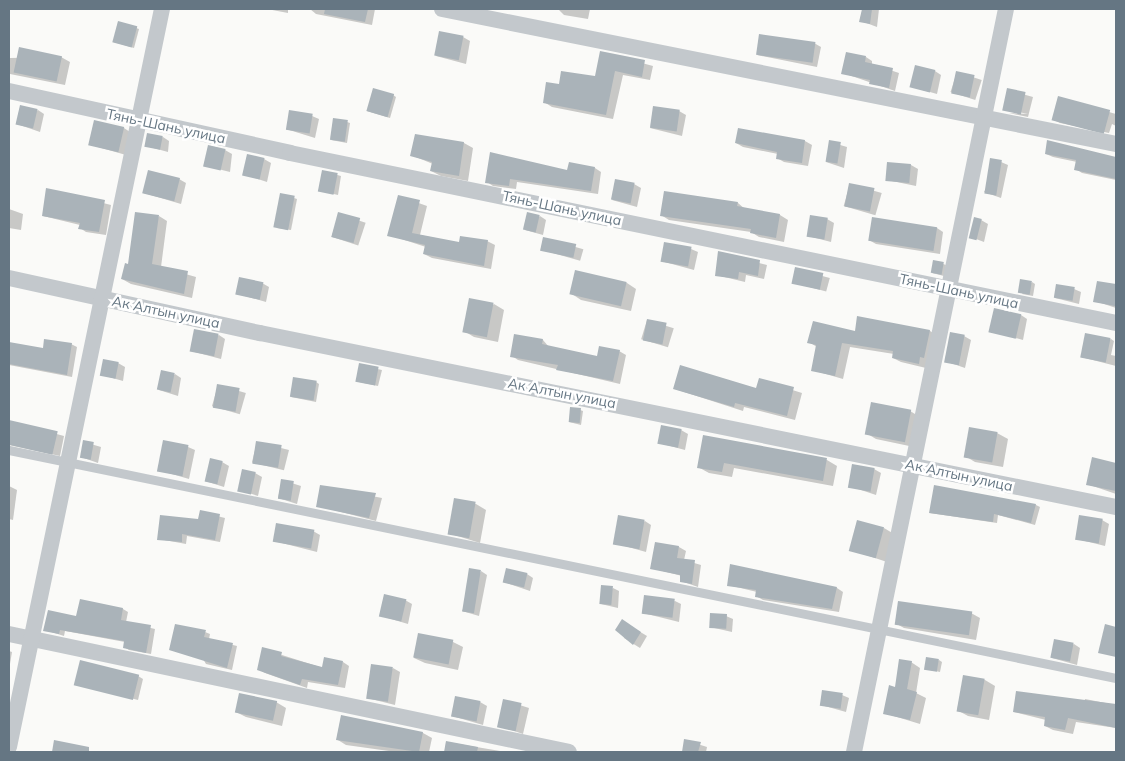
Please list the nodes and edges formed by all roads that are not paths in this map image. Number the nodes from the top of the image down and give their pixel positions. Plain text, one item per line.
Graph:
1 (162, 9) edge
2 (442, 9) edge
3 (1006, 9) edge
4 (9, 91) edge
5 (984, 117) junction
6 (140, 120) junction
7 (1116, 144) edge
8 (9, 278) edge
9 (948, 289) junction
10 (102, 298) junction
11 (1116, 323) edge
12 (9, 450) edge
13 (68, 463) junction
14 (911, 465) junction
15 (1116, 508) edge
16 (879, 629) junction
17 (9, 634) edge
18 (31, 639) junction
19 (1116, 678) edge
20 (9, 747) edge
21 (569, 752) edge
22 (854, 752) edge

1 - 6 street
2 - 5 street
3 - 5 street
4 - 6 street, Тянь-Шань улица
5 - 7 street
5 - 9 street
6 - 9 street, Тянь-Шань улица
6 - 10 street
8 - 10 street, Ак Алтын улица
9 - 11 street, Тянь-Шань улица
9 - 14 street
10 - 13 street
10 - 14 street, Ак Алтын улица
12 - 13 lane
13 - 16 lane
13 - 18 street
14 - 15 street, Ак Алтын улица
14 - 16 street
16 - 19 lane
16 - 22 street
17 - 18 street
18 - 20 street
18 - 21 street

